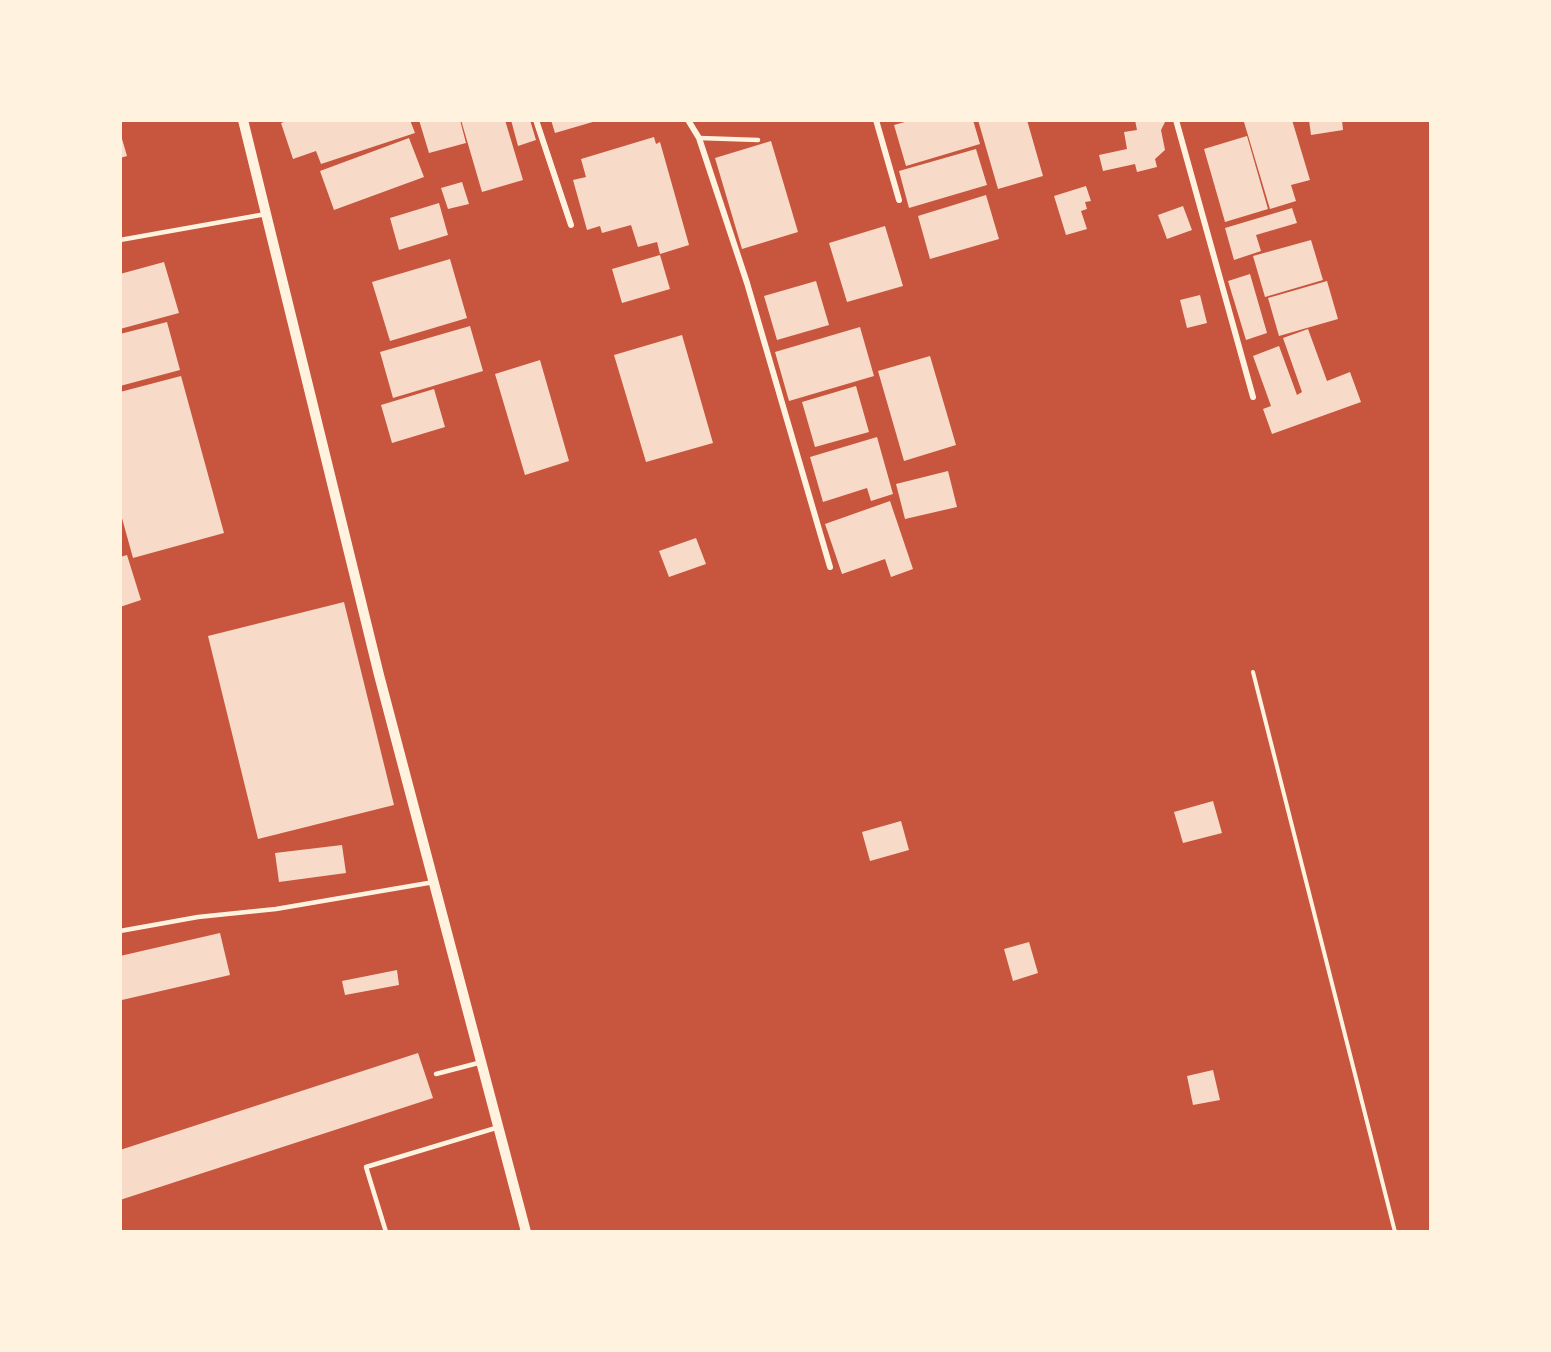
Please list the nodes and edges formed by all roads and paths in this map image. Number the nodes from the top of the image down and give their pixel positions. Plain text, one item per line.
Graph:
1 (243, 120) edge
2 (536, 120) edge
3 (688, 120) edge
4 (876, 120) edge
5 (1176, 120) edge
6 (699, 138) junction
7 (758, 140) dead end
8 (899, 200) dead end
9 (266, 214) junction
10 (571, 225) dead end
11 (120, 240) edge
12 (1253, 397) dead end
13 (831, 567) dead end
14 (1253, 672) dead end
15 (434, 882) junction
16 (120, 931) edge
17 (482, 1062) junction
18 (436, 1074) dead end
19 (499, 1127) junction
20 (386, 1232) edge
21 (526, 1232) edge
22 (1395, 1232) edge

1 - 9 street
2 - 10 street
3 - 6 street
4 - 8 street
5 - 12 street
6 - 7 lane
6 - 13 street
9 - 11 lane
9 - 15 street
14 - 22 path
15 - 16 lane
15 - 17 street
17 - 18 lane
17 - 19 street
19 - 20 lane
19 - 21 street

